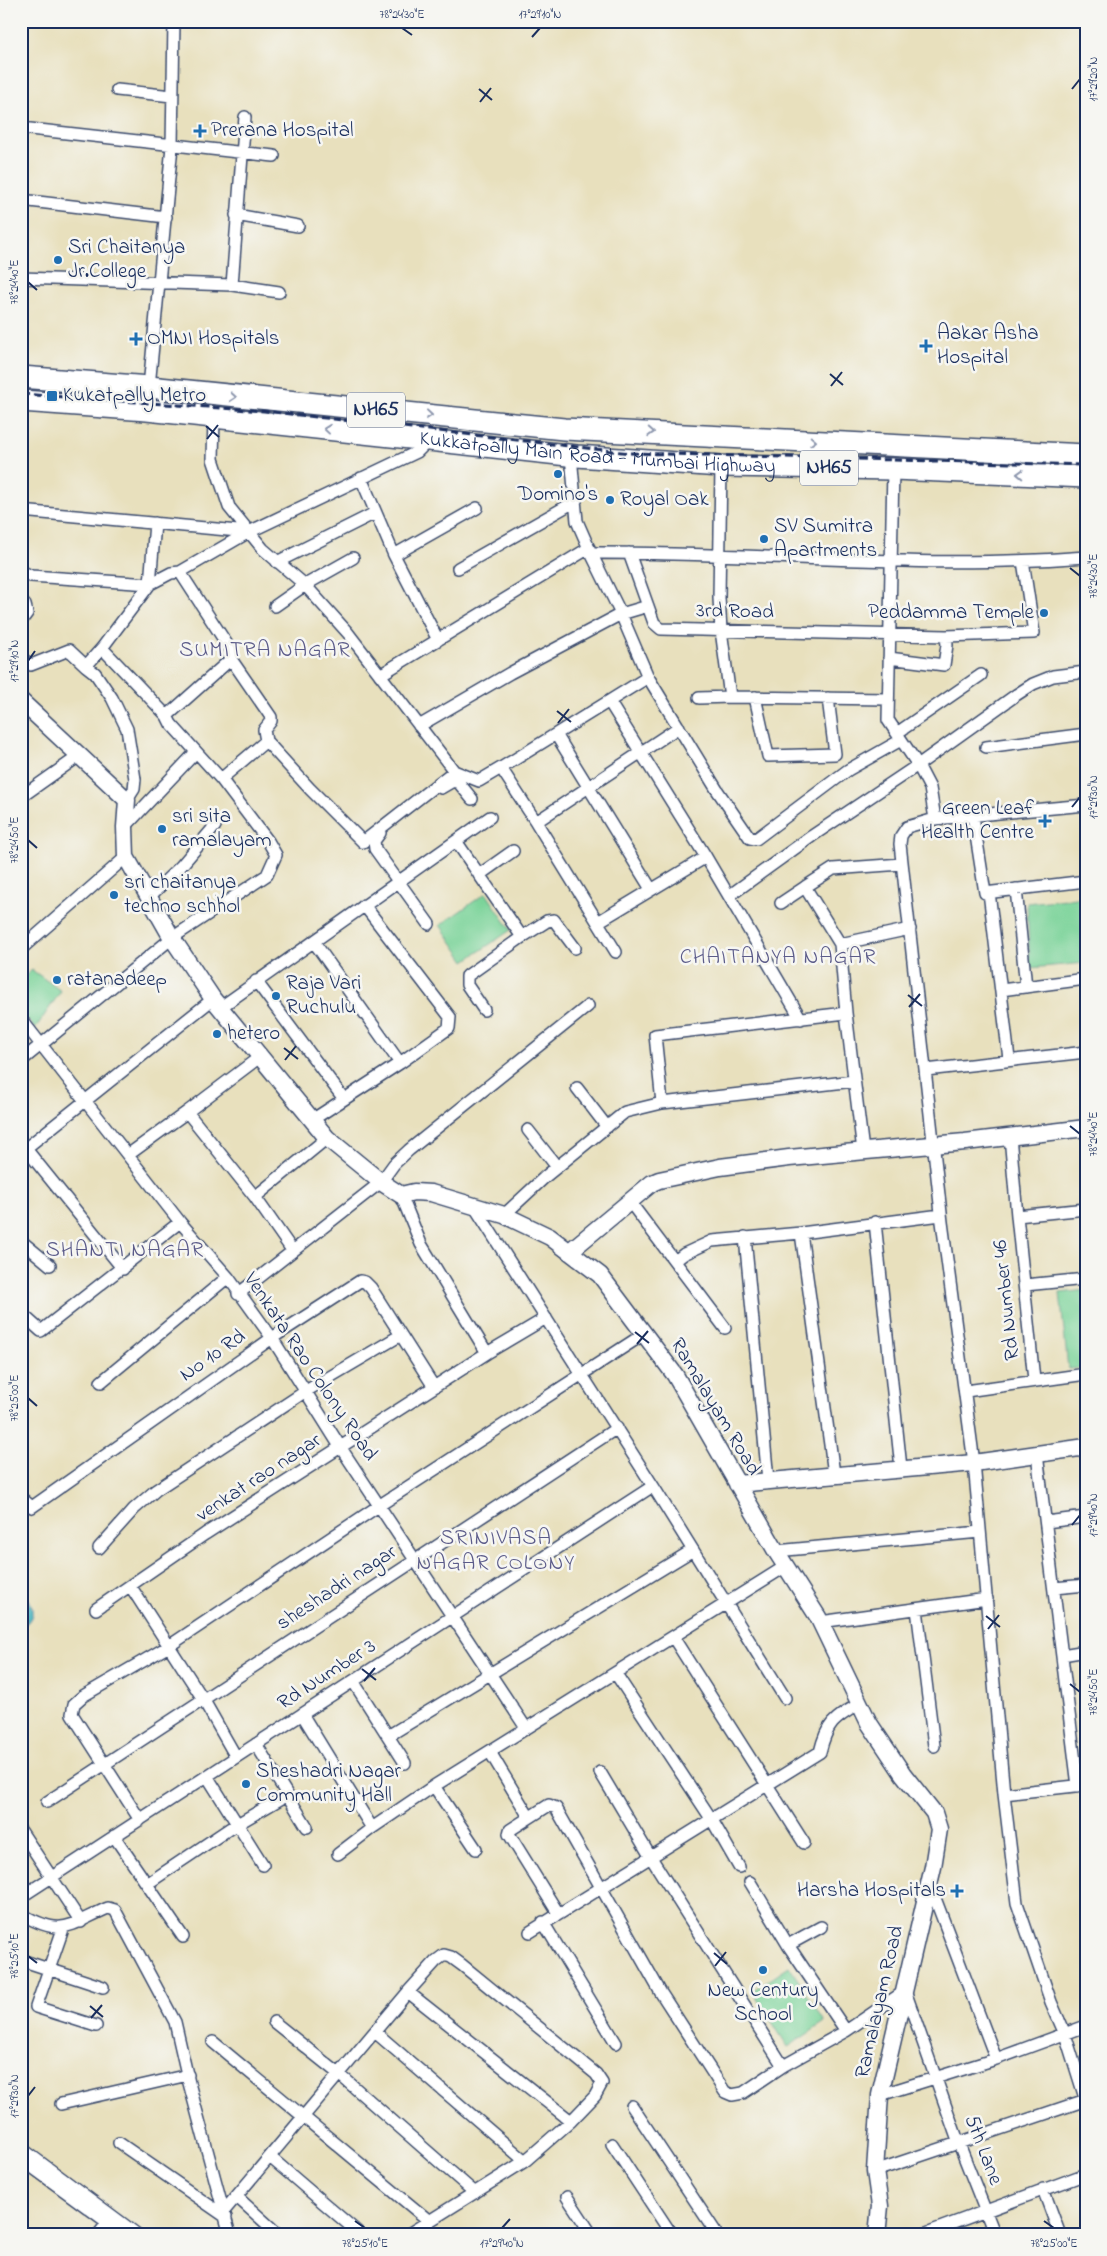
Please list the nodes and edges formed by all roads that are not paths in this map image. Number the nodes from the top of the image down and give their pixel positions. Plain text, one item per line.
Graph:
1 (174, 21) edge
2 (117, 90) dead end
3 (172, 96) junction
4 (245, 117) dead end
5 (21, 128) edge
6 (172, 146) junction
7 (242, 153) junction
8 (274, 156) dead end
9 (21, 200) edge
10 (236, 215) junction
11 (166, 217) junction
12 (298, 226) dead end
13 (21, 278) edge
14 (158, 283) junction
15 (232, 285) junction
16 (279, 292) dead end
17 (21, 377) edge
18 (149, 387) junction
19 (21, 401) edge
20 (214, 417) junction
21 (582, 429) junction
22 (428, 441) junction
23 (1086, 455) edge
24 (574, 456) junction
25 (721, 466) junction
26 (893, 469) junction
27 (1057, 476) junction
28 (1086, 477) edge
29 (361, 478) junction
30 (1086, 484) edge
31 (576, 502) junction
32 (478, 508) dead end
33 (21, 511) edge
34 (375, 514) junction
35 (155, 523) junction
36 (249, 532) junction
37 (590, 551) junction
38 (629, 553) junction
39 (721, 554) junction
40 (394, 555) junction
41 (1086, 556) edge
42 (353, 558) dead end
43 (891, 561) junction
44 (277, 562) junction
45 (1023, 562) junction
46 (458, 568) dead end
47 (21, 571) edge
48 (180, 572) junction
49 (150, 584) junction
50 (305, 585) junction
51 (21, 602) edge
52 (275, 606) dead end
53 (648, 606) junction
54 (621, 614) junction
55 (21, 621) edge
56 (721, 630) junction
57 (891, 634) junction
58 (946, 636) junction
59 (438, 640) junction
60 (102, 648) junction
61 (21, 658) edge
62 (889, 658) junction
63 (231, 659) junction
64 (86, 666) junction
65 (1086, 672) edge
66 (981, 674) dead end
67 (380, 675) junction
68 (648, 677) junction
69 (730, 697) junction
70 (755, 697) junction
71 (699, 698) dead end
72 (828, 698) junction
73 (888, 700) junction
74 (21, 701) edge
75 (610, 703) junction
76 (167, 716) junction
77 (419, 726) junction
78 (679, 727) junction
79 (1086, 734) edge
80 (557, 736) junction
81 (899, 736) junction
82 (266, 741) junction
83 (986, 748) dead end
84 (196, 752) junction
85 (640, 752) junction
86 (79, 756) junction
87 (918, 766) junction
88 (501, 768) junction
89 (454, 770) junction
90 (221, 779) junction
91 (588, 789) junction
92 (21, 797) edge
93 (472, 799) dead end
94 (127, 800) junction
95 (1086, 805) edge
96 (973, 816) junction
97 (490, 817) dead end
98 (935, 819) junction
99 (536, 822) junction
100 (215, 826) dead end
101 (125, 827) junction
102 (456, 841) junction
103 (513, 851) dead end
104 (126, 857) junction
105 (706, 857) junction
106 (902, 864) junction
107 (479, 875) junction
108 (1086, 881) edge
109 (399, 882) junction
110 (805, 887) junction
111 (651, 889) junction
112 (1016, 889) junction
113 (989, 892) junction
114 (729, 896) junction
115 (149, 897) junction
116 (781, 903) dead end
117 (364, 905) junction
118 (598, 922) junction
119 (429, 924) dead end
120 (910, 929) junction
121 (522, 937) junction
122 (172, 938) junction
123 (314, 942) junction
124 (840, 944) junction
125 (574, 948) dead end
126 (21, 949) edge
127 (616, 952) dead end
128 (1086, 979) edge
129 (256, 981) junction
130 (1026, 987) junction
131 (1000, 990) junction
132 (217, 1003) junction
133 (588, 1006) dead end
134 (484, 1010) dead end
135 (846, 1013) junction
136 (21, 1019) edge
137 (801, 1019) junction
138 (42, 1045) junction
139 (1086, 1052) edge
140 (261, 1056) junction
141 (1009, 1059) junction
142 (21, 1061) edge
143 (400, 1063) junction
144 (926, 1070) junction
145 (854, 1081) junction
146 (577, 1088) dead end
147 (344, 1099) junction
148 (86, 1101) junction
149 (662, 1102) junction
150 (187, 1112) junction
151 (312, 1120) junction
152 (607, 1127) junction
153 (1086, 1128) edge
154 (528, 1130) dead end
155 (1010, 1136) junction
156 (327, 1138) junction
157 (934, 1145) junction
158 (23, 1151) edge
159 (863, 1151) junction
160 (128, 1155) junction
161 (557, 1167) junction
162 (381, 1182) junction
163 (401, 1195) junction
164 (255, 1197) junction
165 (630, 1202) junction
166 (474, 1206) junction
167 (1086, 1209) edge
168 (504, 1215) junction
169 (942, 1215) junction
170 (1017, 1216) junction
171 (180, 1222) junction
172 (875, 1222) junction
173 (801, 1233) junction
174 (745, 1237) junction
175 (21, 1241) edge
176 (292, 1250) junction
177 (570, 1251) junction
178 (675, 1261) junction
179 (50, 1266) dead end
180 (123, 1269) junction
181 (228, 1277) junction
182 (1086, 1278) edge
183 (1025, 1285) junction
184 (238, 1294) junction
185 (21, 1313) edge
186 (546, 1318) junction
187 (726, 1328) dead end
188 (644, 1334) junction
189 (401, 1335) junction
190 (272, 1338) junction
191 (487, 1353) junction
192 (582, 1374) junction
193 (1086, 1374) edge
194 (1034, 1380) junction
195 (101, 1382) dead end
196 (434, 1387) junction
197 (966, 1390) junction
198 (306, 1392) junction
199 (616, 1428) junction
200 (1086, 1447) edge
201 (341, 1448) junction
202 (1037, 1454) junction
203 (974, 1463) junction
204 (902, 1468) junction
205 (834, 1474) junction
206 (768, 1480) junction
207 (737, 1484) junction
208 (653, 1486) junction
209 (21, 1498) edge
210 (380, 1505) junction
211 (1086, 1517) edge
212 (1046, 1522) junction
213 (980, 1532) junction
214 (99, 1548) dead end
215 (693, 1550) junction
216 (776, 1551) junction
217 (415, 1559) junction
218 (786, 1566) junction
219 (1086, 1584) edge
220 (131, 1586) junction
221 (1054, 1588) junction
222 (987, 1599) junction
223 (726, 1604) junction
224 (96, 1609) dead end
225 (918, 1609) junction
226 (451, 1617) junction
227 (820, 1622) junction
228 (673, 1637) junction
229 (169, 1646) junction
230 (1086, 1652) edge
231 (1062, 1655) junction
232 (616, 1674) junction
233 (490, 1675) junction
234 (353, 1680) junction
235 (785, 1698) dead end
236 (203, 1699) junction
237 (859, 1704) junction
238 (302, 1714) junction
239 (526, 1728) junction
240 (388, 1736) junction
241 (256, 1744) junction
242 (934, 1746) dead end
243 (490, 1752) junction
244 (236, 1757) junction
245 (103, 1763) junction
246 (405, 1764) dead end
247 (600, 1772) dead end
248 (207, 1776) junction
249 (434, 1786) junction
250 (766, 1786) junction
251 (1082, 1786) edge
252 (1004, 1794) junction
253 (286, 1796) junction
254 (47, 1802) dead end
255 (530, 1817) junction
256 (140, 1820) junction
257 (712, 1820) junction
258 (237, 1824) junction
259 (307, 1827) dead end
260 (372, 1828) junction
261 (21, 1831) edge
262 (114, 1836) junction
263 (804, 1843) dead end
264 (476, 1850) dead end
265 (338, 1854) dead end
266 (650, 1856) junction
267 (263, 1865) dead end
268 (739, 1867) dead end
269 (52, 1877) junction
270 (750, 1882) dead end
271 (929, 1883) junction
272 (147, 1884) junction
273 (601, 1886) junction
274 (21, 1897) edge
275 (558, 1913) junction
276 (21, 1914) edge
277 (81, 1922) junction
278 (543, 1922) junction
279 (821, 1927) dead end
280 (63, 1929) junction
281 (530, 1932) dead end
282 (183, 1937) dead end
283 (788, 1945) junction
284 (21, 1960) edge
285 (49, 1968) junction
286 (102, 1987) dead end
287 (905, 1991) junction
288 (408, 1992) junction
289 (274, 2022) dead end
290 (96, 2026) dead end
291 (1086, 2026) edge
292 (846, 2031) junction
293 (374, 2032) junction
294 (1064, 2034) junction
295 (213, 2042) dead end
296 (616, 2043) dead end
297 (996, 2059) junction
298 (783, 2066) junction
299 (339, 2074) junction
300 (188, 2075) junction
301 (937, 2078) junction
302 (880, 2095) junction
303 (1086, 2100) edge
304 (61, 2104) dead end
305 (632, 2106) dead end
306 (304, 2116) junction
307 (571, 2121) junction
308 (119, 2144) dead end
309 (612, 2144) dead end
310 (958, 2144) junction
311 (21, 2148) edge
312 (270, 2157) junction
313 (21, 2159) edge
314 (525, 2161) junction
315 (874, 2171) junction
316 (1086, 2174) edge
317 (1043, 2189) junction
318 (475, 2193) junction
319 (237, 2197) junction
320 (567, 2197) dead end
321 (986, 2210) junction
322 (225, 2214) junction
323 (428, 2220) junction
324 (108, 2222) junction
325 (716, 2231) edge
326 (228, 2233) edge
327 (98, 2235) edge
328 (125, 2235) edge
329 (138, 2235) edge
330 (279, 2235) edge
331 (361, 2235) edge
332 (407, 2235) edge
333 (592, 2235) edge
334 (672, 2235) edge
335 (877, 2235) edge
336 (921, 2235) edge
337 (995, 2235) edge
338 (1060, 2235) edge

1 - 3 street
2 - 3 street
3 - 6 street
4 - 7 street
5 - 6 street
6 - 7 street
6 - 11 street
7 - 8 street
7 - 10 street
9 - 11 street
10 - 12 street
10 - 15 street
11 - 14 street
13 - 14 street
14 - 15 street
14 - 18 street
15 - 16 street
17 - 18 highway, Kukkatpally Main Road - Mumbai Highway / NH65
18 -> 21 highway, Kukkatpally Main Road - Mumbai Highway / NH65
19 - 20 highway, Kukkatpally Main Road - Mumbai Highway / NH65
22 -> 20 highway, Kukkatpally Main Road - Mumbai Highway / NH65
20 - 36 street
21 -> 23 highway, Kukkatpally Main Road - Mumbai Highway / NH65
21 - 24 highway
22 - 24 highway, Kukkatpally Main Road - Mumbai Highway / NH65
22 - 29 street
24 - 25 highway, Kukkatpally Main Road - Mumbai Highway / NH65
24 - 31 street
25 - 26 highway, Kukkatpally Main Road - Mumbai Highway / NH65
25 - 39 street
27 -> 26 highway, Kukkatpally Main Road - Mumbai Highway / NH65
26 - 43 street
27 - 28 highway, Kukkatpally Main Road - Mumbai Highway / NH65
27 - 30 street
29 - 34 street
29 - 36 street
31 - 37 street
31 - 46 street
32 - 40 street
33 - 35 street
34 - 40 street
34 - 44 street
35 - 36 street
35 - 49 street
36 - 44 street
36 - 48 street
37 - 38 street
37 - 54 street
37 - 59 street
38 - 39 street
38 - 53 street, 3rd Road
39 - 43 street
39 - 56 street
40 - 59 street
41 - 45 street
42 - 50 street
43 - 45 street
43 - 57 street
44 - 50 street
45 - 58 street, 3rd Road
47 - 49 street
48 - 49 street
48 - 63 street
49 - 60 street
50 - 52 street
50 - 67 street
51 - 55 street
53 - 54 street
53 - 56 street, 3rd Road
54 - 68 street
54 - 77 street
56 - 57 street, 3rd Road
56 - 69 street
57 - 58 street, 3rd Road
57 - 62 street
58 - 62 street
59 - 67 street
60 - 64 street
60 - 76 street
61 - 64 street
62 - 73 street
63 - 76 street
63 - 82 street
64 - 94 street
65 - 87 street
66 - 81 street
67 - 77 street
68 - 75 street
68 - 78 street
69 - 70 street
69 - 71 street
70 - 72 street
70 - 72 street
72 - 73 street
73 - 81 street
74 - 86 street
75 - 80 street
75 - 85 street
76 - 84 street
77 - 89 street
78 - 81 street
78 - 85 street
79 - 83 street
80 - 88 street
80 - 91 street
81 - 87 street
82 - 89 street
82 - 90 street
84 - 90 street
84 - 101 street
85 - 91 street
85 - 105 street
86 - 92 street
86 - 94 street
87 - 98 street
87 - 114 street
88 - 89 street
88 - 99 street
90 - 122 street
91 - 99 street
91 - 111 street
93 - 109 street
94 - 101 street
95 - 96 street
96 - 98 street
96 - 113 street
97 - 102 street
98 - 106 street
99 - 118 street
100 - 115 street
101 - 104 street
102 - 107 street
102 - 109 street
103 - 107 street
104 - 115 street
104 - 126 street
105 - 111 street
105 - 114 street
106 - 110 street
106 - 120 street
107 - 121 street
108 - 112 street
109 - 117 street
109 - 119 street
110 - 116 street
110 - 124 street
111 - 118 street
112 - 113 street
112 - 130 street
113 - 131 street
114 - 137 street
115 - 122 street
117 - 123 street
117 - 143 street
118 - 127 street
120 - 124 street
120 - 144 street
121 - 125 street
121 - 134 street
122 - 132 street
122 - 138 street
123 - 129 street
123 - 143 street
124 - 135 street
128 - 130 street
129 - 132 street
129 - 147 street
130 - 131 street
131 - 141 street
132 - 140 street
132 - 148 street
133 - 162 street
135 - 137 street
135 - 145 street
136 - 138 street, Venkata Rao Colony Road
137 - 149 street
138 - 142 street
138 - 148 street, Venkata Rao Colony Road
139 - 141 street
140 - 150 street
140 - 151 street
141 - 144 street
143 - 147 street
144 - 157 street
145 - 149 street
145 - 159 street
146 - 152 street
147 - 151 street
148 - 158 street
148 - 160 street, Venkata Rao Colony Road
149 - 152 street
150 - 160 street
150 - 164 street
151 - 156 street
152 - 161 street
153 - 155 street
154 - 161 street
155 - 157 street
155 - 170 street, Rd Number 46
156 - 162 street
156 - 164 street
157 - 159 street
157 - 169 street
158 - 180 street
159 - 165 street
160 - 171 street, Venkata Rao Colony Road
161 - 168 street
162 - 163 street
162 - 176 street
163 - 166 street, Ramalayam Road
163 - 191 street
164 - 176 street
165 - 177 street
165 - 178 street
166 - 168 street, Ramalayam Road
166 - 186 street
167 - 170 street
168 - 177 street, Ramalayam Road
169 - 172 street
169 - 197 street
170 - 183 street, Rd Number 46
171 - 180 street
171 - 181 street, Venkata Rao Colony Road
172 - 173 street
172 - 204 street
173 - 174 street
173 - 205 street
174 - 178 street
174 - 206 street
175 - 179 street
176 - 184 street
177 - 188 street, Ramalayam Road
178 - 187 street
180 - 185 street
181 - 184 street, Venkata Rao Colony Road
181 - 195 street
182 - 183 street
183 - 194 street, Rd Number 46
184 - 190 street, Venkata Rao Colony Road
186 - 191 street, venkat rao nagar
186 - 192 street
188 - 192 street
188 - 207 street, Ramalayam Road
189 - 190 street, No 10 Rd
189 - 196 street, No 10 Rd
189 - 198 street
190 - 198 street, Venkata Rao Colony Road
190 - 209 street, No 10 Rd
191 - 196 street, venkat rao nagar
192 - 199 street
192 - 210 street
193 - 194 street
194 - 197 street
196 - 201 street, venkat rao nagar
197 - 203 street
198 - 201 street, Venkata Rao Colony Road
198 - 214 street
199 - 208 street
199 - 217 street, sheshadri nagar
200 - 202 street
201 - 210 street, Venkata Rao Colony Road
201 - 220 street, venkat rao nagar
202 - 203 street
202 - 212 street
203 - 204 street
203 - 213 street
204 - 205 street
205 - 206 street
206 - 207 street
207 - 216 street, Ramalayam Road
208 - 215 street
208 - 226 street, Rd Number 3
210 - 217 street, Venkata Rao Colony Road
210 - 229 street
211 - 212 street
212 - 221 street
213 - 216 street
213 - 222 street
215 - 223 street
215 - 233 street
216 - 218 street, Ramalayam Road
217 - 226 street, Venkata Rao Colony Road
217 - 236 street, sheshadri nagar
218 - 223 street
218 - 227 street, Ramalayam Road
219 - 221 street
220 - 224 street, venkat rao nagar
220 - 229 street
221 - 231 street
222 - 225 street
222 - 252 street
223 - 228 street
223 - 235 street
225 - 227 street
225 - 242 street
226 - 233 street, Venkata Rao Colony Road
226 - 234 street, Rd Number 3
227 - 237 street, Ramalayam Road
228 - 232 street
228 - 250 street
229 - 236 street
229 - 245 street
230 - 231 street
231 - 251 street
232 - 239 street
232 - 257 street
233 - 239 street, Venkata Rao Colony Road
233 - 240 street
234 - 238 street, Rd Number 3
234 - 240 street
236 - 244 street
236 - 245 street, sheshadri nagar
237 - 250 street
237 - 271 street, Ramalayam Road
238 - 241 street, Rd Number 3
238 - 260 street
239 - 243 street
240 - 246 street
241 - 244 street, Rd Number 3
241 - 253 street
243 - 249 street
243 - 255 street
244 - 248 street, Rd Number 3
245 - 254 street, sheshadri nagar
245 - 256 street
247 - 266 street
248 - 256 street, Rd Number 3
248 - 258 street
249 - 260 street
249 - 264 street
250 - 257 street
250 - 263 street
251 - 252 street
252 - 294 street
253 - 258 street
253 - 259 street
255 - 273 street
255 - 275 street
256 - 262 street, Rd Number 3
257 - 266 street
257 - 268 street
258 - 267 street
258 - 272 street
260 - 265 street
261 - 269 street
262 - 269 street, Rd Number 3
262 - 272 street
266 - 273 street
266 - 298 street
269 - 274 street, Rd Number 3
269 - 277 street
270 - 283 street
271 - 287 street, Ramalayam Road
271 - 297 street
272 - 282 street
273 - 275 street
273 - 298 street
275 - 278 street
276 - 280 street
277 - 280 street
277 - 300 street
278 - 281 street
278 - 296 street
279 - 283 street
280 - 285 street
283 - 292 street
284 - 285 street
285 - 286 street
285 - 290 street
287 - 292 street
287 - 301 street, 5th Lane
287 - 302 street, Ramalayam Road
288 - 293 street
288 - 307 street
288 - 307 street
289 - 299 street
291 - 294 street
292 - 298 street
293 - 299 street
293 - 314 street
294 - 297 street
294 - 303 street
295 - 306 street
297 - 301 street
299 - 306 street
299 - 318 street
300 - 304 street
300 - 322 street
301 - 302 street
301 - 310 street, 5th Lane
302 - 315 street, Ramalayam Road
303 - 310 street
305 - 325 street
306 - 312 street
306 - 323 street
307 - 314 street
308 - 322 street
309 - 334 street
310 - 315 street
310 - 321 street, 5th Lane
311 - 329 street
312 - 319 street
312 - 331 street
313 - 324 street
314 - 318 street
315 - 335 street, Ramalayam Road
316 - 317 street
317 - 321 street
317 - 338 street
318 - 323 street
319 - 322 street
319 - 330 street
320 - 333 street
321 - 336 street
321 - 337 street, 5th Lane
322 - 326 street
323 - 332 street
324 - 327 street
324 - 328 street

